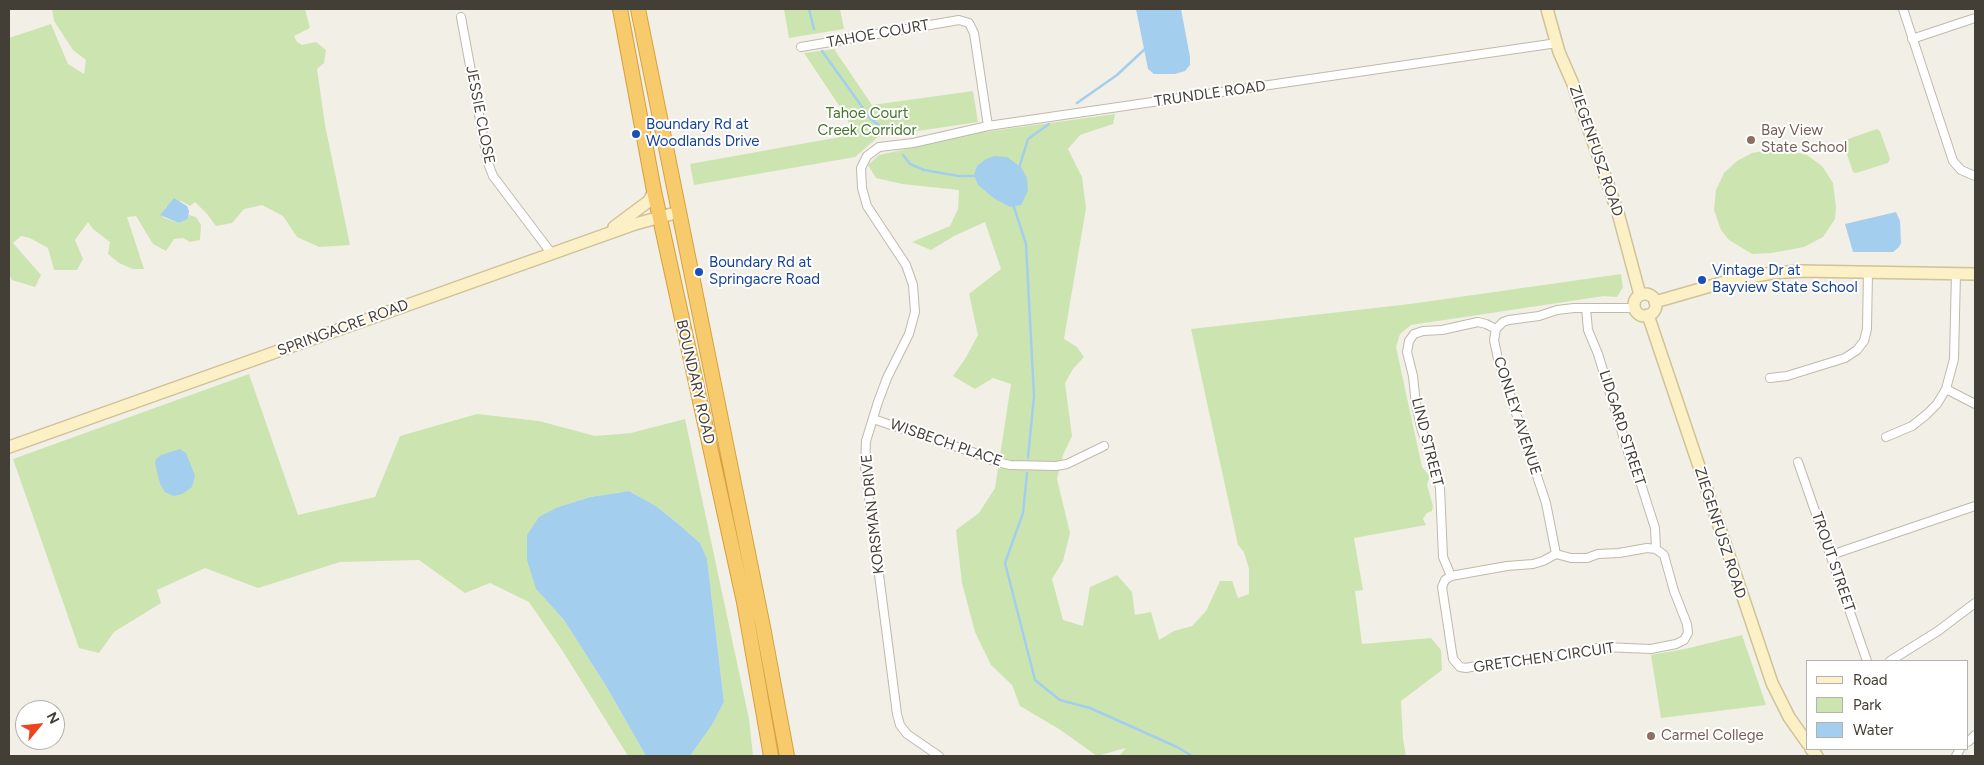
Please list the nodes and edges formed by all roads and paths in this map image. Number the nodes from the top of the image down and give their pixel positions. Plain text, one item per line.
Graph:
1 (620, 9) edge
2 (638, 9) edge
3 (1547, 9) edge
4 (1903, 9) edge
5 (461, 17) dead end
6 (1975, 18) edge
7 (1912, 39) junction
8 (1557, 43) junction
9 (801, 47) dead end
10 (988, 126) junction
11 (867, 156) joint
12 (1975, 176) edge
13 (654, 191) junction
14 (678, 212) junction
15 (659, 217) junction
16 (603, 236) junction
17 (552, 254) junction
18 (1868, 271) junction
19 (1956, 273) junction
20 (1975, 274) edge
21 (1640, 295) junction
22 (1655, 302) junction
23 (1586, 308) junction
24 (1634, 308) junction
25 (1648, 315) junction
26 (1496, 329) junction
27 (1770, 378) dead end
28 (1946, 389) junction
29 (1975, 404) edge
30 (873, 419) junction
31 (1886, 437) dead end
32 (1104, 446) dead end
33 (9, 447) edge
34 (1798, 462) dead end
35 (1975, 506) edge
36 (1656, 549) junction
37 (1556, 554) junction
38 (1831, 555) junction
39 (1451, 576) junction
40 (1975, 603) edge
41 (1867, 660) edge
42 (1892, 660) edge
43 (1806, 741) edge
44 (771, 756) edge
45 (787, 756) edge
46 (939, 756) edge

1 - 13 highway, BOUNDARY ROAD
2 - 14 highway, BOUNDARY ROAD
3 - 8 street, ZIEGENFUSZ ROAD
4 - 7 street
5 - 17 street, JESSIE CLOSE
6 - 7 street
7 - 12 street
8 - 10 street, TRUNDLE ROAD
8 - 21 street, ZIEGENFUSZ ROAD
9 - 10 street, TAHOE COURT
10 - 11 street, TRUNDLE ROAD
11 - 30 street, KORSMAN DRIVE
13 - 15 highway, BOUNDARY ROAD
13 - 16 street
14 - 15 street, SPRINGACRE ROAD
14 - 45 highway, BOUNDARY ROAD
15 - 16 street, SPRINGACRE ROAD
15 - 44 highway, BOUNDARY ROAD
16 - 17 street, SPRINGACRE ROAD
17 - 33 street, SPRINGACRE ROAD
18 - 19 street
18 - 22 street
18 - 27 street
19 - 20 street
19 - 28 street
21 - 22 street
21 - 24 street
22 - 25 street
23 - 24 street
23 - 26 street
23 - 36 street, LIDGARD STREET
24 - 25 street
25 - 43 street, ZIEGENFUSZ ROAD
26 - 37 street, CONLEY AVENUE
26 - 39 street, LIND STREET
28 - 29 street
28 - 31 street
30 - 32 street, WISBECH PLACE
30 - 46 street, KORSMAN DRIVE
34 - 38 street, TROUT STREET
35 - 38 street
36 - 37 street
36 - 39 street, GRETCHEN CIRCUIT
37 - 39 street
38 - 41 street, TROUT STREET
40 - 42 street

